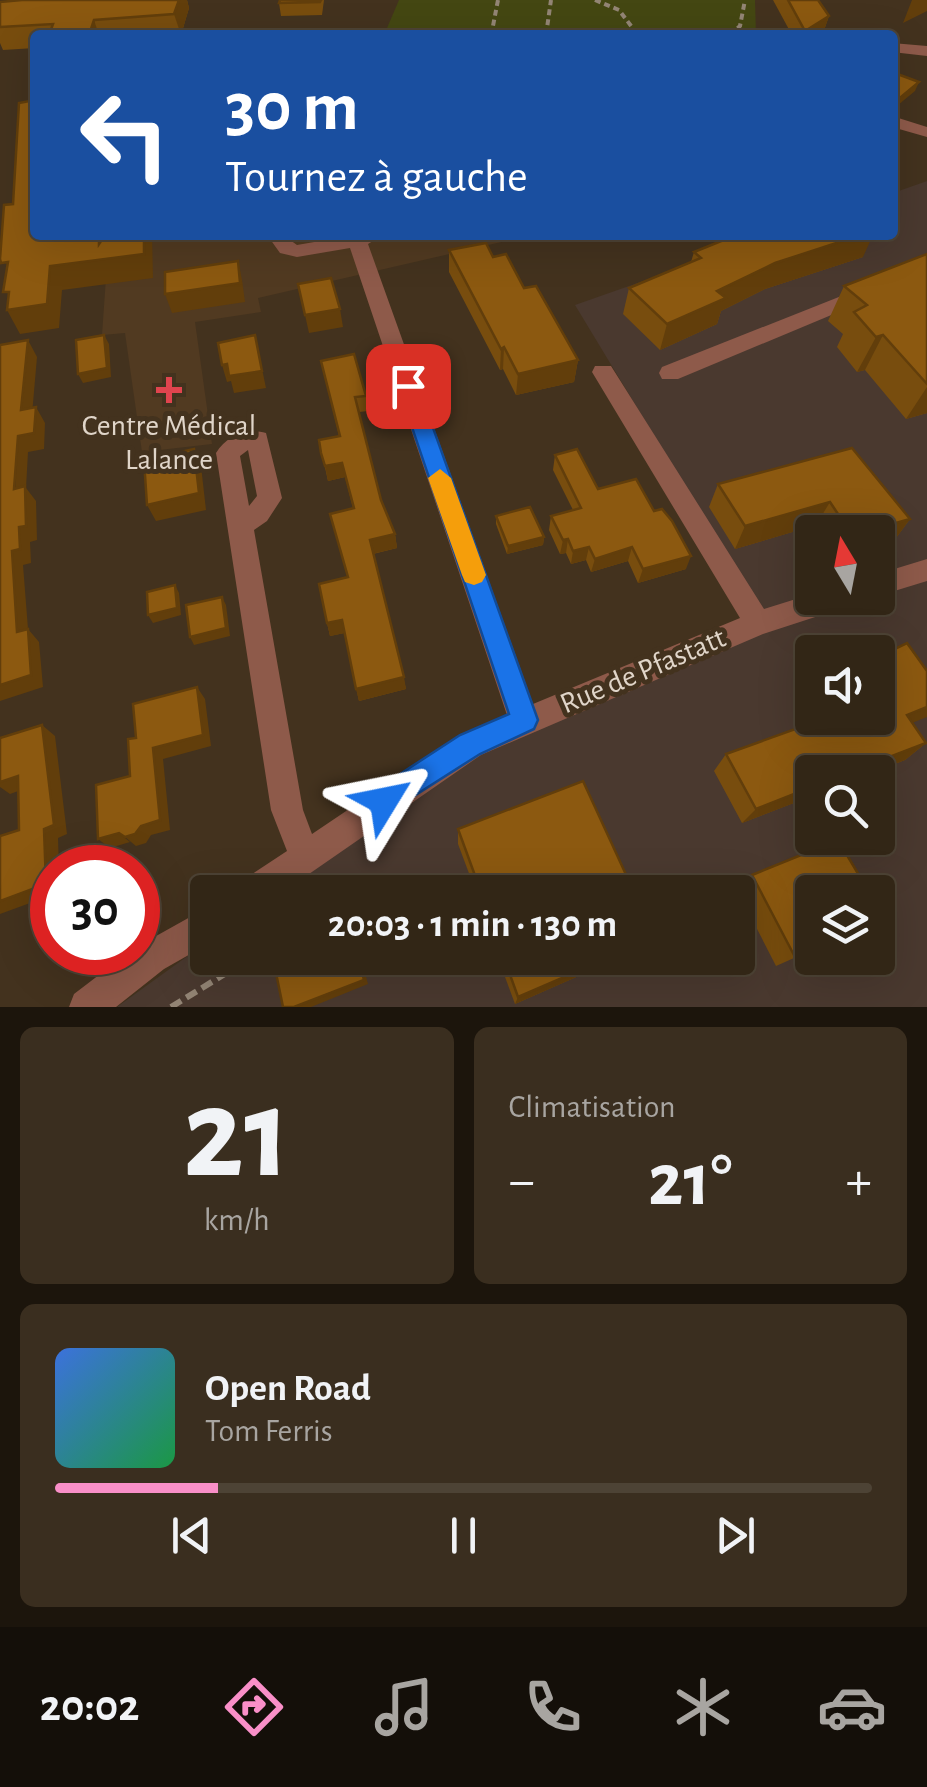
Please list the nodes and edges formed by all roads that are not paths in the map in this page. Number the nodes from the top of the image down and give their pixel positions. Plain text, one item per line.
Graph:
1 (898, 48) edge
2 (927, 51) edge
3 (898, 123) edge
4 (927, 132) edge
5 (281, 240) edge
6 (355, 240) edge
7 (366, 240) edge
8 (927, 268) edge
9 (603, 372) dead end
10 (670, 373) dead end
11 (241, 525) dead end
12 (922, 577) edge
13 (895, 582) edge
14 (795, 612) edge
15 (758, 623) junction
16 (524, 720) junction
17 (305, 856) junction
18 (279, 875) edge
19 (190, 934) edge
20 (87, 1007) edge

1 - 2 street
3 - 4 street
5 - 6 street
7 - 16 street
8 - 10 street
9 - 15 street
11 - 17 street
12 - 13 street
14 - 15 street, Rue de Pfastatt
15 - 16 street, Rue de Pfastatt
16 - 17 street, Rue de Pfastatt
17 - 18 street, Rue de Pfastatt
19 - 20 street

